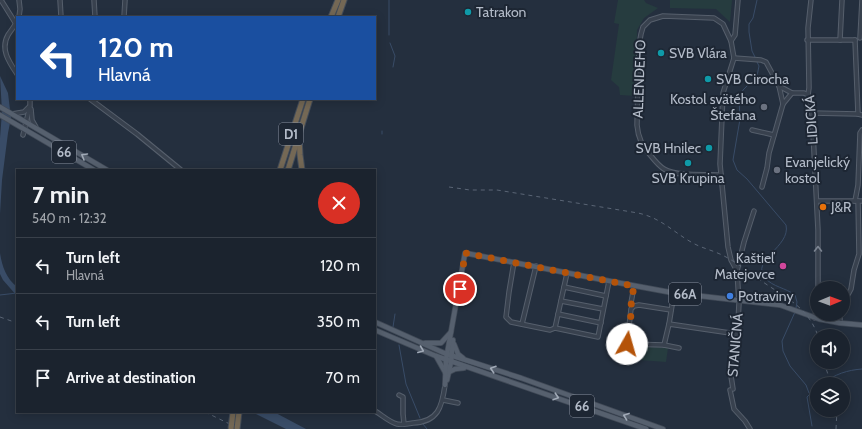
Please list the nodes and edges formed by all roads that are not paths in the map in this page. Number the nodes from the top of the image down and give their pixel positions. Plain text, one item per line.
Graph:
1 (1, 0) edge
2 (19, 0) edge
3 (60, 0) edge
4 (94, 0) edge
5 (125, 0) edge
6 (338, 0) edge
7 (344, 0) edge
8 (738, 0) edge
9 (811, 0) edge
10 (842, 0) edge
11 (862, 0) edge
12 (19, 15) edge
13 (61, 16) edge
14 (95, 16) edge
15 (124, 16) edge
16 (331, 16) edge
17 (338, 16) edge
18 (16, 22) edge
19 (16, 25) edge
20 (861, 38) edge
21 (807, 40) junction
22 (840, 40) junction
23 (855, 40) junction
24 (731, 41) junction
25 (734, 58) junction
26 (16, 72) edge
27 (779, 86) junction
28 (792, 93) junction
29 (808, 95) junction
30 (30, 100) edge
31 (91, 100) edge
32 (303, 100) edge
33 (310, 100) edge
34 (783, 104) junction
35 (30, 106) junction
36 (0, 107) edge
37 (12, 114) junction
38 (812, 114) junction
39 (860, 114) edge
40 (0, 115) edge
41 (26, 122) junction
42 (24, 128) junction
43 (38, 129) junction
44 (299, 130) junction
45 (752, 130) dead end
46 (862, 130) edge
47 (23, 135) dead end
48 (774, 135) junction
49 (92, 169) edge
50 (105, 169) edge
51 (179, 169) edge
52 (280, 169) edge
53 (288, 169) edge
54 (302, 169) edge
55 (721, 175) junction
56 (762, 187) dead end
57 (817, 201) junction
58 (858, 201) edge
59 (754, 211) dead end
60 (860, 254) edge
61 (514, 262) junction
62 (536, 266) junction
63 (737, 271) junction
64 (567, 273) junction
65 (818, 281) edge
66 (609, 282) junction
67 (634, 286) junction
68 (564, 287) junction
69 (850, 291) edge
70 (674, 292) junction
71 (606, 296) junction
72 (738, 300) junction
73 (561, 301) junction
74 (632, 305) junction
75 (603, 310) junction
76 (671, 310) junction
77 (558, 314) junction
78 (810, 316) edge
79 (830, 321) edge
80 (376, 322) edge
81 (600, 323) junction
82 (840, 323) joint
83 (522, 324) junction
84 (669, 324) junction
85 (862, 325) edge
86 (555, 328) junction
87 (376, 330) edge
88 (452, 331) junction
89 (737, 334) junction
90 (453, 340) junction
91 (420, 343) junction
92 (664, 345) junction
93 (679, 348) dead end
94 (450, 355) junction
95 (436, 356) junction
96 (464, 360) junction
97 (449, 361) junction
98 (467, 368) junction
99 (447, 372) junction
100 (445, 385) joint
101 (399, 395) dead end
102 (443, 400) junction
103 (458, 403) dead end
104 (233, 413) edge
105 (240, 413) edge
106 (376, 413) edge
107 (404, 424) junction
108 (231, 429) edge
109 (237, 429) edge
110 (646, 429) edge
111 (663, 429) edge
112 (750, 429) edge

1 - 18 street
2 - 12 street
3 - 13 street
4 - 14 street
5 - 15 street
6 - 16 highway
7 - 17 highway
8 - 24 street, ALLENDEHO
9 - 21 street, LIDICKÁ
10 - 22 street
11 - 20 street
19 - 26 street
20 - 23 street
21 - 22 street
21 - 29 street, LIDICKÁ
22 - 23 street
23 - 39 street
24 - 25 street, ALLENDEHO
24 - 55 street, ALLENDEHO
25 - 27 street
25 - 55 street, ALLENDEHO
27 - 28 street
27 - 34 street
28 - 29 street
28 - 34 street
29 - 38 street, LIDICKÁ
30 - 35 street
31 - 51 street
32 - 52 highway, D1
33 - 44 highway, D1
34 - 48 street
35 - 37 street
35 - 41 street
35 - 43 street
36 - 37 main road, 66
37 - 41 main road, 66
38 - 39 street
38 - 57 street, LIDICKÁ
40 - 42 main road, 66
41 - 42 street
41 - 43 main road, 66
42 - 47 street
42 - 49 main road, 66
50 -> 43 main road, 66
44 - 53 highway, D1
44 - 54 highway
45 - 48 street
46 - 58 street
48 - 56 street
55 - 63 street, ALLENDEHO
57 - 58 street
65 -> 57 street, LIDICKÁ
58 - 60 street
59 - 63 street
60 - 69 street
61 - 62 main road, 66A
61 - 83 street
61 - 88 main road, 66A
62 - 64 main road, 66A
62 - 83 street
63 - 72 street, STANIČNÁ
64 - 66 main road, 66A
64 - 68 street
66 - 67 main road, 66A
66 - 71 street
67 - 70 main road, 66A
67 - 74 street
68 - 71 street
68 - 73 street
70 - 72 main road, 66A
70 - 76 street
71 - 75 street
72 - 78 main road, 66A
72 - 89 street, STANIČNÁ
73 - 75 street
73 - 77 street
74 - 76 street
74 - 92 street
75 - 81 street
76 - 84 street
77 - 81 street
77 - 86 street
79 - 82 main road, 66A
80 - 91 main road, 66
81 - 86 street
82 - 85 main road, 66A
83 - 86 street
84 - 89 street
84 - 92 street
87 -> 95 main road, 66
88 - 90 main road
88 - 91 main road
88 - 94 main road
89 - 112 street, STANIČNÁ
90 - 94 main road
90 - 96 main road
91 - 94 main road, 66
92 - 93 street
94 - 96 main road, 66
94 - 97 main road
95 - 97 main road, 66
95 - 99 main road
111 -> 96 main road, 66
97 - 98 main road, 66
97 - 99 main road
98 - 99 main road
98 -> 110 main road, 66
99 - 100 main road
100 - 102 street
101 - 107 street
102 - 103 street
102 - 107 street
104 - 108 highway, bridge
105 - 109 highway, bridge
106 - 107 street

